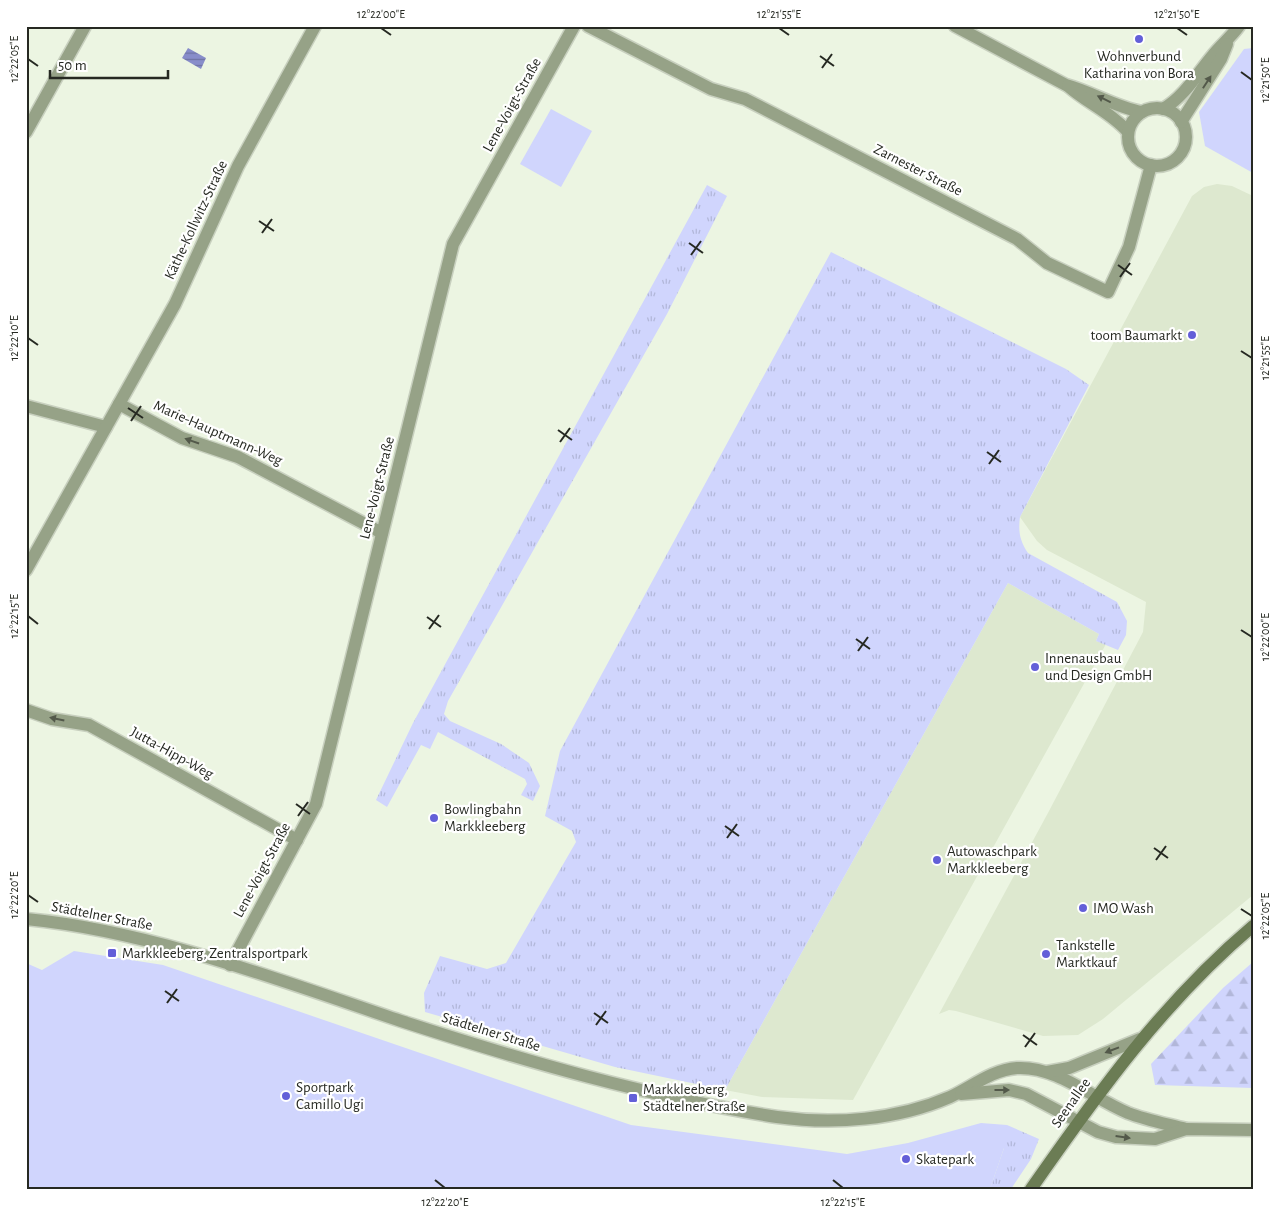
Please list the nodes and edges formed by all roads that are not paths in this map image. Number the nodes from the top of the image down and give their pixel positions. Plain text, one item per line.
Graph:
1 (85, 26) edge
2 (315, 26) edge
3 (574, 26) edge
4 (588, 26) edge
5 (955, 26) edge
6 (1239, 26) edge
7 (1229, 40) junction
8 (1066, 85) junction
9 (1163, 109) junction
10 (1142, 112) junction
11 (1181, 122) junction
12 (26, 132) edge
13 (1128, 132) junction
14 (1151, 164) junction
15 (119, 404) junction
16 (26, 406) edge
17 (106, 428) junction
18 (382, 533) junction
19 (26, 570) edge
20 (26, 710) edge
21 (297, 840) junction
22 (26, 919) edge
23 (1253, 926) edge
24 (230, 966) junction
25 (1140, 1039) junction
26 (1047, 1072) junction
27 (953, 1096) junction
28 (1095, 1096) junction
29 (1078, 1121) junction
30 (1186, 1129) junction
31 (1253, 1130) edge
32 (1031, 1189) edge

1 - 12 street
2 - 15 street, Käthe-Kollwitz-Straße
3 - 18 street, Lene-Voigt-Straße
4 - 14 street, Zarnester Straße
5 - 8 street
6 - 7 street
7 - 9 street
11 -> 7 street
10 -> 8 street
8 - 13 street
9 - 10 street
9 - 11 street
10 - 13 street
11 - 14 street
13 - 14 street
15 - 17 street, Käthe-Kollwitz-Straße
18 -> 15 street, Marie-Hauptmann-Weg
16 - 17 street
17 - 19 street, Käthe-Kollwitz-Straße
18 - 21 street, Lene-Voigt-Straße
21 -> 20 street, Jutta-Hipp-Weg
21 - 24 street, Lene-Voigt-Straße
22 - 24 street, Städtelner Straße
23 - 25 main road, Seenallee
24 - 27 street, Städtelner Straße
25 -> 26 street, Seenallee
25 - 28 main road, Seenallee
26 - 27 street, Städtelner Straße
26 - 28 street, Städtelner Straße
27 -> 29 street, Städtelner Straße
28 - 29 main road, Seenallee
28 - 30 street, Städtelner Straße
29 -> 30 street, Städtelner Straße
29 - 32 main road, Seenallee
30 - 31 street, Städtelner Straße

